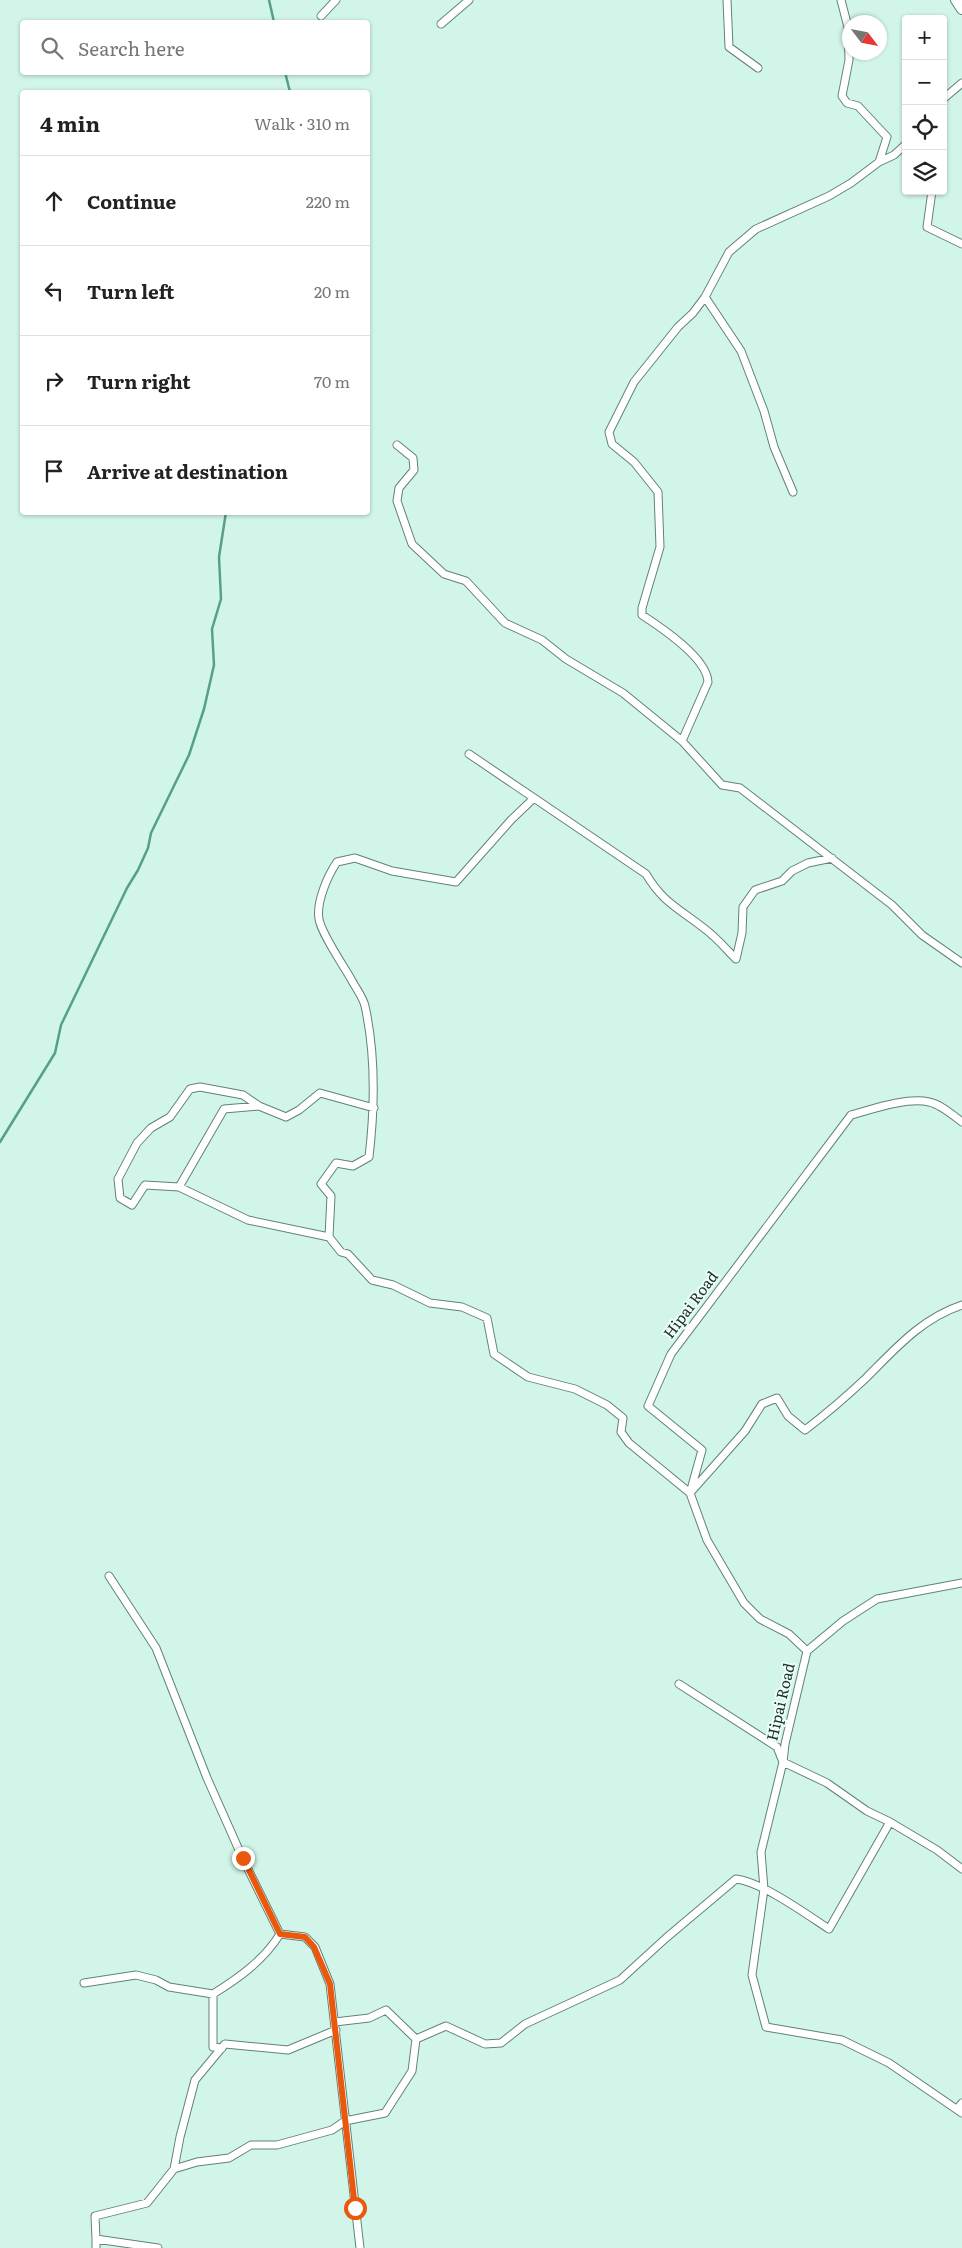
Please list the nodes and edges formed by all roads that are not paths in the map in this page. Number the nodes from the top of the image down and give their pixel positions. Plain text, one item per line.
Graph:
1 (336, 0) edge
2 (469, 0) edge
3 (727, 0) edge
4 (841, 0) edge
5 (956, 0) edge
6 (962, 9) edge
7 (321, 16) dead end
8 (440, 24) dead end
9 (758, 68) dead end
10 (962, 83) edge
11 (947, 96) edge
12 (902, 148) edge
13 (879, 162) junction
14 (931, 195) edge
15 (962, 244) edge
16 (705, 297) junction
17 (397, 445) dead end
18 (793, 492) dead end
19 (682, 741) junction
20 (469, 754) dead end
21 (534, 798) junction
22 (832, 858) junction
23 (962, 963) edge
24 (259, 1106) junction
25 (374, 1108) junction
26 (962, 1122) edge
27 (179, 1187) junction
28 (329, 1237) junction
29 (962, 1305) edge
30 (690, 1493) junction
31 (109, 1576) dead end
32 (962, 1583) edge
33 (807, 1651) junction
34 (680, 1684) dead end
35 (783, 1762) junction
36 (890, 1822) junction
37 (962, 1869) edge
38 (764, 1889) junction
39 (280, 1934) junction
40 (84, 1983) dead end
41 (213, 1994) junction
42 (335, 2022) junction
43 (336, 2030) junction
44 (416, 2039) junction
45 (222, 2048) junction
46 (962, 2103) edge
47 (959, 2111) edge
48 (345, 2122) junction
49 (174, 2169) junction
50 (96, 2239) junction
51 (96, 2248) edge
52 (158, 2248) edge
53 (360, 2248) edge

1 - 7 street
2 - 8 street
3 - 9 street
4 - 13 street
5 - 6 main road
10 - 11 street
12 - 13 street
13 - 16 street
14 - 15 street
16 - 18 street
16 - 19 street
17 - 19 street
19 - 22 street
20 - 21 street
21 - 22 street
21 - 25 street
22 - 23 street
24 - 25 street
24 - 27 street
24 - 27 street
25 - 28 street
26 - 30 street, Hipai Road
27 - 28 street
28 - 30 street
29 - 30 street
30 - 33 street, Hipai Road
31 - 39 street
32 - 33 street
33 - 35 street, Hipai Road
34 - 35 street
35 - 36 street
35 - 38 street, Hipai Road
36 - 37 street
36 - 38 street
38 - 44 street
38 - 47 street, Hipai Road
39 - 41 street
39 - 42 street
40 - 41 street
41 - 45 street
42 - 43 street
42 - 44 street
43 - 45 street
43 - 48 street
44 - 48 street
45 - 49 street
46 - 47 street
48 - 49 street
48 - 53 street
49 - 50 street
50 - 51 street
50 - 52 street

